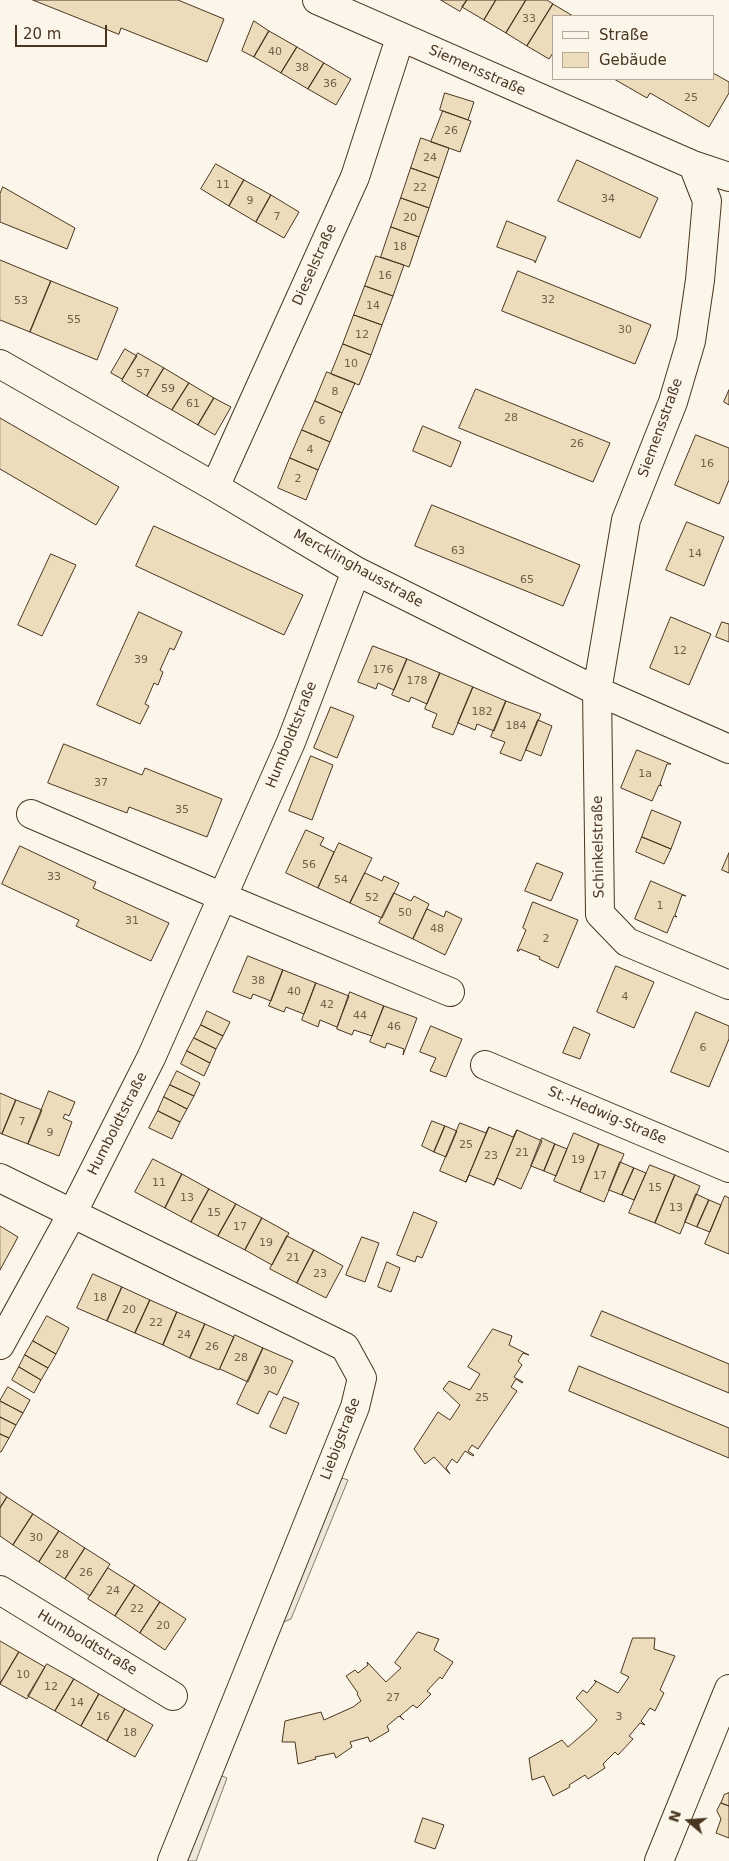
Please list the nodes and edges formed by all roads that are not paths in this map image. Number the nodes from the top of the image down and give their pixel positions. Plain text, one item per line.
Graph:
1 (317, 0) edge
2 (400, 38) junction
3 (693, 165) junction
4 (729, 177) edge
5 (0, 364) edge
6 (215, 487) junction
7 (356, 571) junction
8 (597, 691) junction
9 (729, 749) edge
10 (31, 814) dead end
11 (223, 897) junction
12 (729, 985) edge
13 (450, 992) dead end
14 (485, 1064) dead end
15 (729, 1168) edge
16 (0, 1178) edge
17 (73, 1212) junction
18 (0, 1345) edge
19 (0, 1590) edge
20 (729, 1689) edge
21 (174, 1696) dead end
22 (172, 1861) edge
23 (659, 1861) edge

1 - 2 street, Siemensstraße
2 - 3 street, Siemensstraße
2 - 6 street, Dieselstraße
3 - 4 street, Siemensstraße
3 - 8 street, Siemensstraße
5 - 6 street, Mercklinghausstraße
6 - 7 street, Mercklinghausstraße
7 - 8 street, Mercklinghausstraße
7 - 11 street, Humboldtstraße
8 - 9 street, Mercklinghausstraße
8 - 12 street, Schinkelstraße
10 - 11 street
11 - 13 street
11 - 17 street, Humboldtstraße
14 - 15 street, St.-Hedwig-Straße
16 - 17 street, Liebigstraße
17 - 18 street, Humboldtstraße
17 - 22 street, Liebigstraße
19 - 21 street, Humboldtstraße
20 - 23 street

